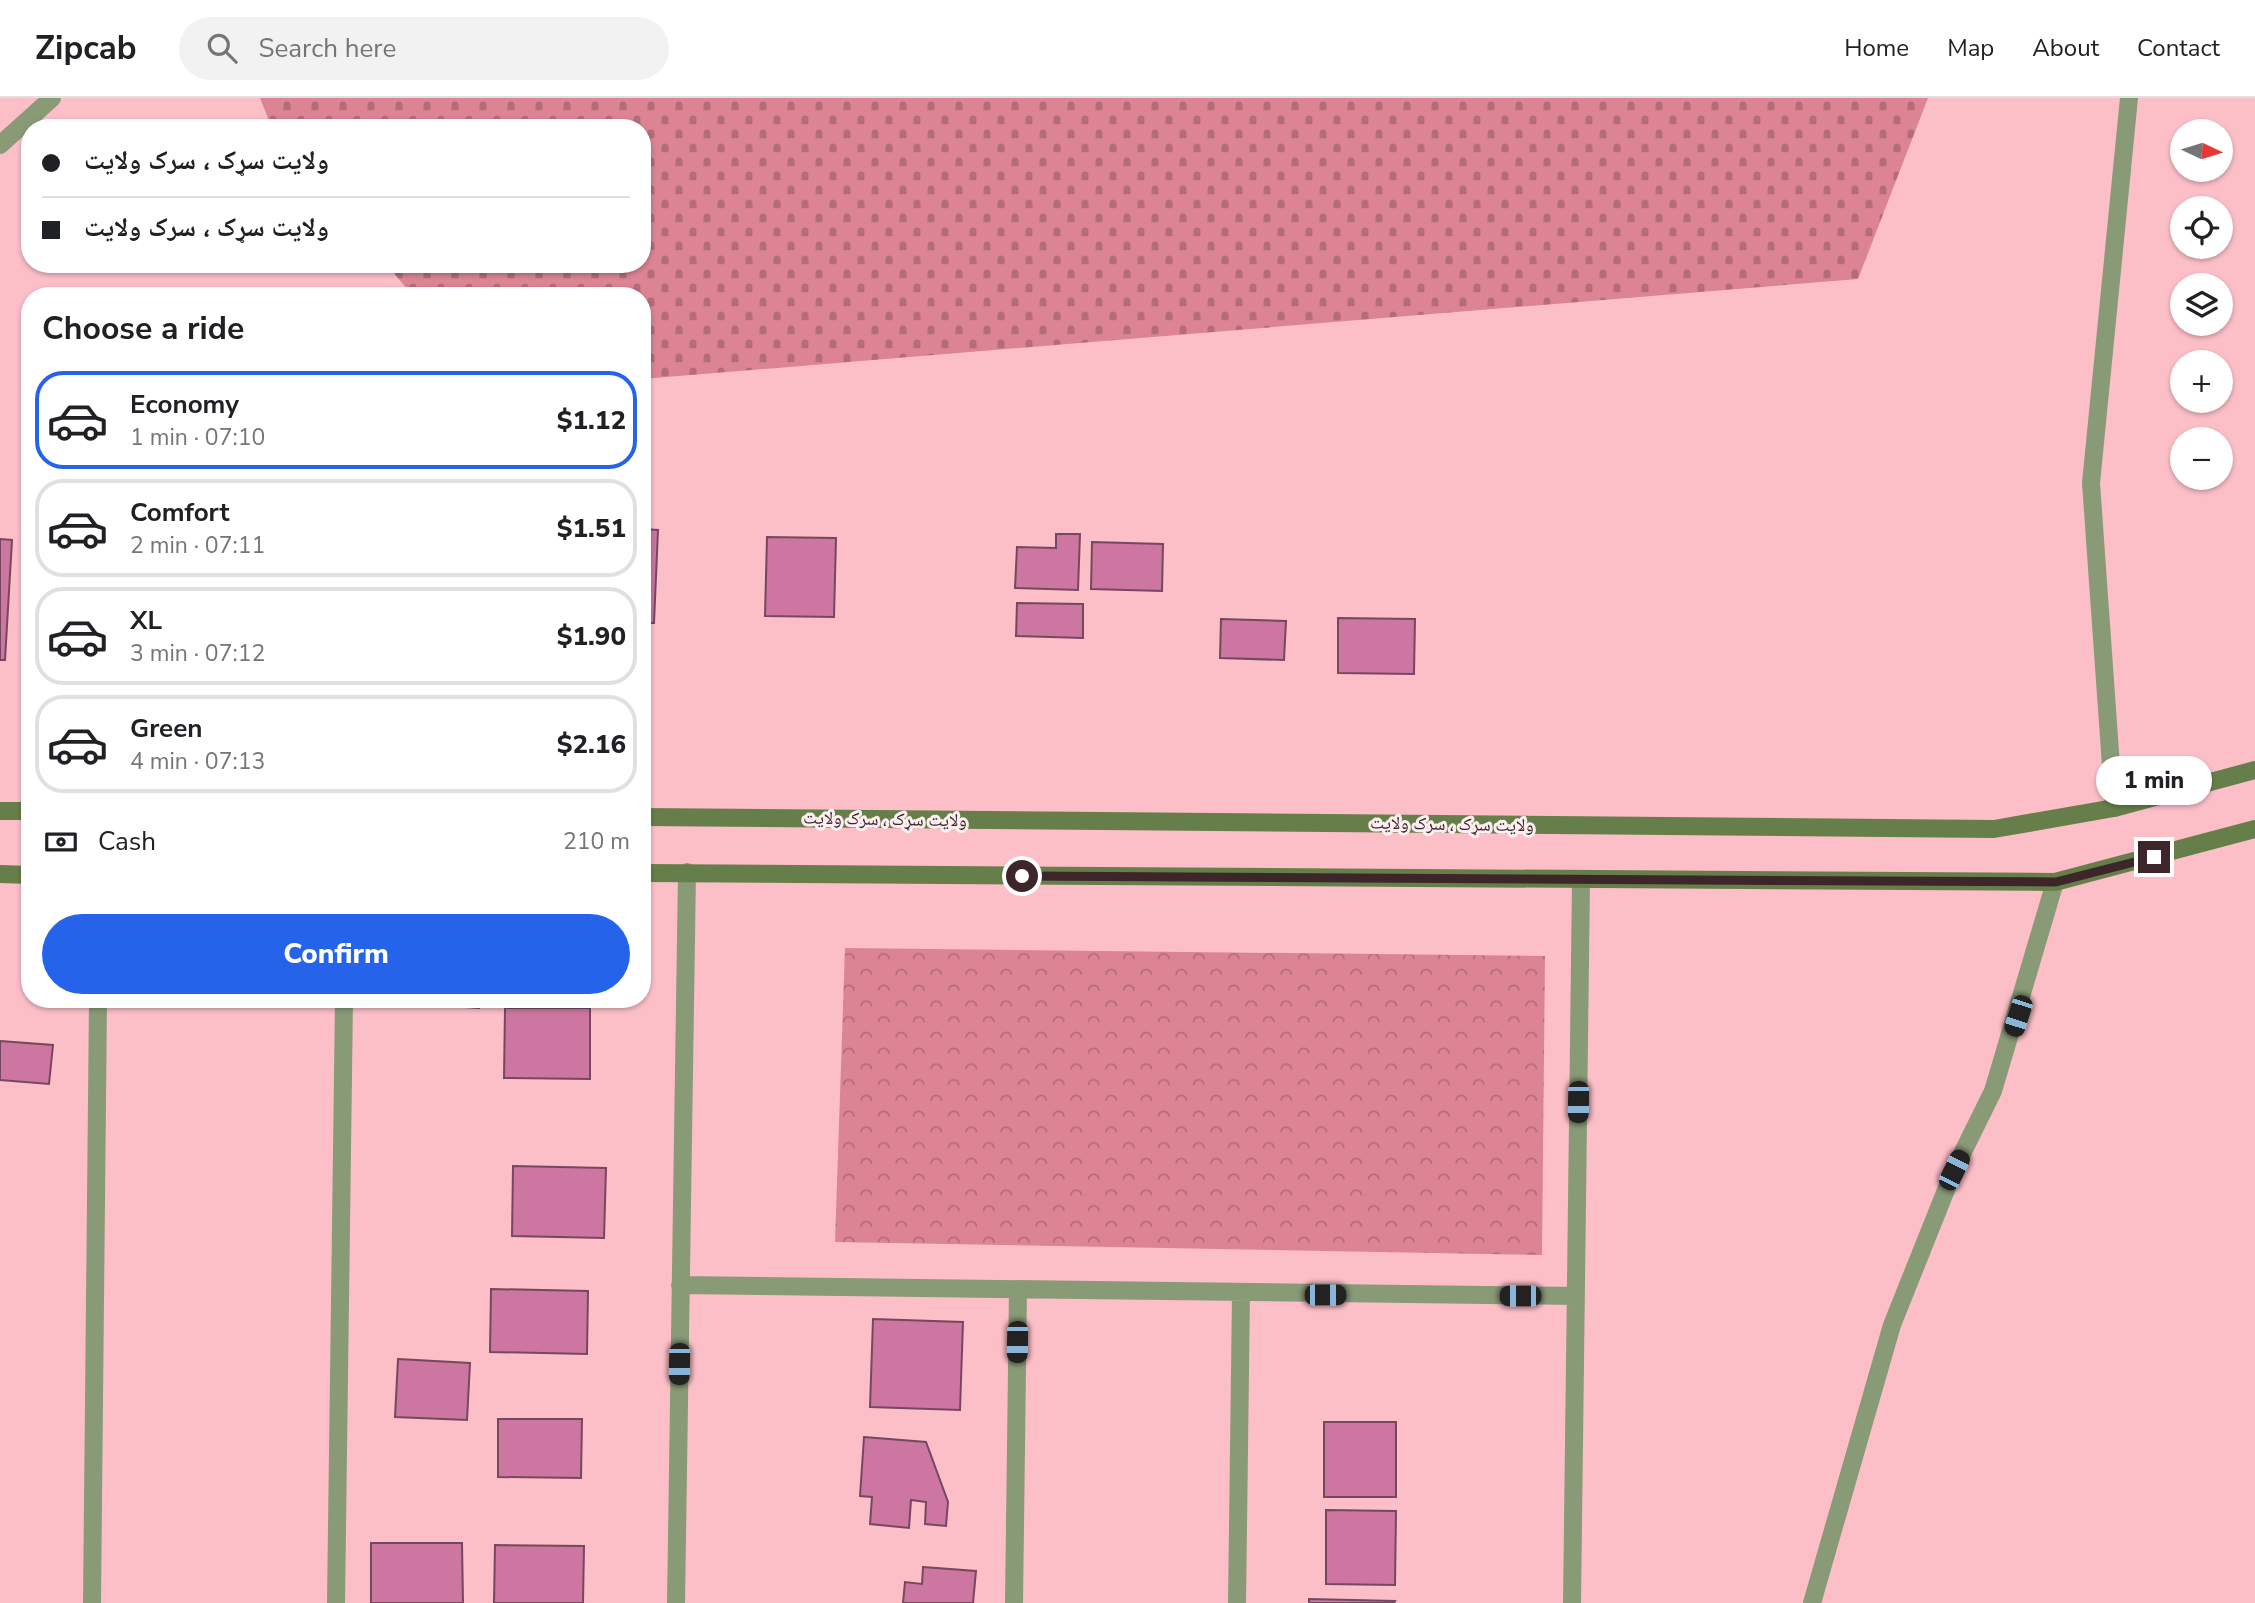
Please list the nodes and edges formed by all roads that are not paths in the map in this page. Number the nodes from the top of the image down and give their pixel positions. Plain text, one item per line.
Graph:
1 (52, 98) edge
2 (2132, 101) edge
3 (29, 119) edge
4 (21, 126) edge
5 (0, 145) edge
6 (2255, 770) edge
7 (2114, 808) junction
8 (0, 811) edge
9 (21, 811) edge
10 (651, 817) edge
11 (2255, 829) edge
12 (687, 872) junction
13 (651, 873) edge
14 (0, 874) edge
15 (21, 875) edge
16 (1581, 881) junction
17 (2056, 882) junction
18 (98, 1008) edge
19 (344, 1008) edge
20 (680, 1285) junction
21 (1017, 1289) junction
22 (1241, 1294) junction
23 (1576, 1296) junction
24 (92, 1603) edge
25 (336, 1603) edge
26 (676, 1603) edge
27 (1014, 1603) edge
28 (1237, 1603) edge
29 (1572, 1603) edge
30 (1812, 1603) edge

1 - 3 street
2 - 7 street
4 - 5 street
6 - 7 main road, ولایت سړک ، سرک ولایت
7 - 10 main road, ولایت سړک ، سرک ولایت
8 - 9 main road
11 - 17 main road
12 - 13 main road
12 - 16 main road
12 - 20 street
14 - 15 main road
16 - 17 main road
16 - 23 street
17 - 30 street
18 - 24 street
19 - 25 street
20 - 21 street
20 - 26 street
21 - 22 street
21 - 27 street
22 - 23 street
22 - 28 street
23 - 29 street

